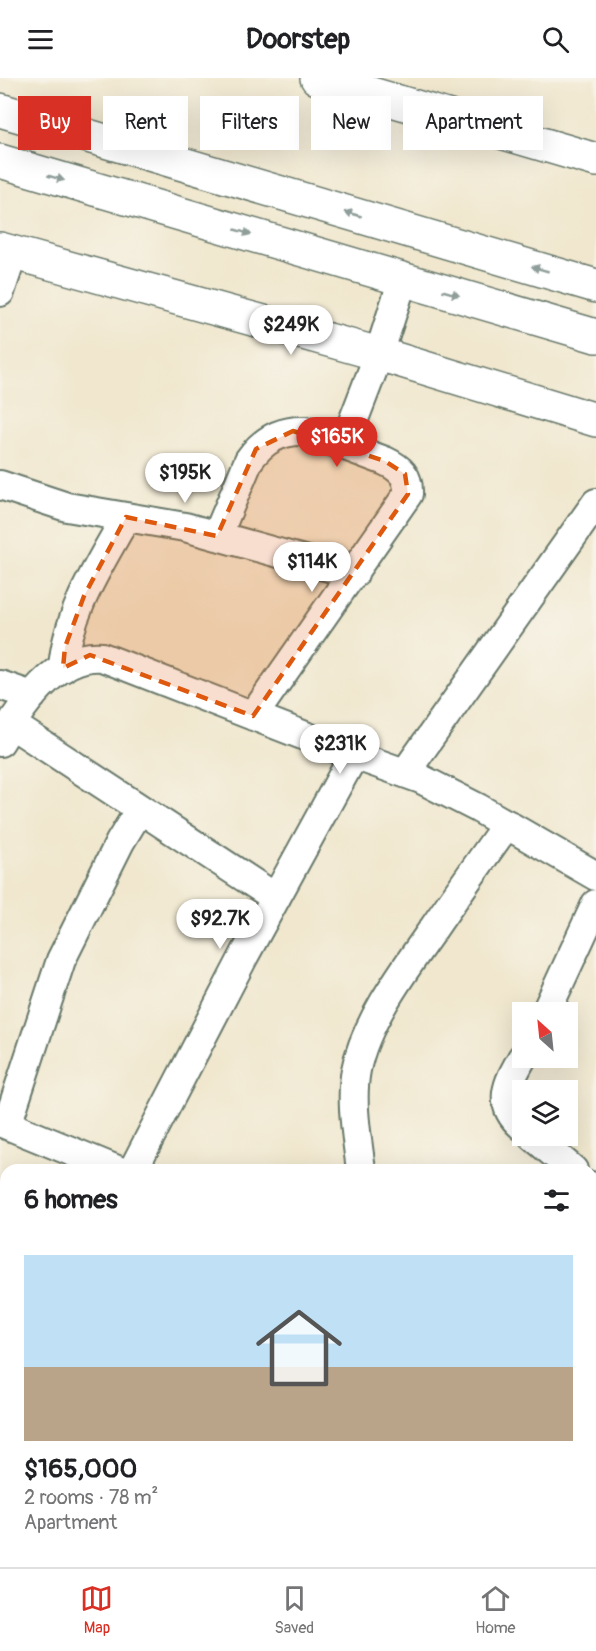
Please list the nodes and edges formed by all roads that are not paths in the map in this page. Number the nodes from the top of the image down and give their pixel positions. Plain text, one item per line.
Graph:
1 (317, 78) edge
2 (0, 110) edge
3 (596, 160) edge
4 (0, 161) edge
5 (7, 251) edge
6 (403, 279) junction
7 (596, 286) edge
8 (0, 292) edge
9 (596, 336) edge
10 (379, 354) junction
11 (596, 420) edge
12 (344, 445) junction
13 (0, 486) edge
14 (596, 504) edge
15 (126, 517) junction
16 (216, 536) junction
17 (354, 574) junction
18 (63, 668) junction
19 (0, 685) edge
20 (32, 696) junction
21 (253, 716) junction
22 (5, 733) edge
23 (354, 755) junction
24 (405, 773) junction
25 (140, 809) junction
26 (507, 824) junction
27 (596, 876) edge
28 (276, 898) junction
29 (596, 904) edge
30 (551, 1002) edge
31 (517, 1068) edge
32 (512, 1116) edge
33 (4, 1124) edge
34 (545, 1146) edge
35 (102, 1164) edge
36 (136, 1164) edge
37 (360, 1164) edge
38 (566, 1164) edge

1 - 3 main road
7 -> 2 main road
4 -> 6 main road
5 - 8 street
5 - 10 main road
6 -> 9 main road
6 - 10 street
10 - 11 main road
10 - 12 street
12 - 16 street
12 - 17 street
13 - 15 street
14 - 24 street
15 - 16 street
15 - 18 street
16 - 17 street
17 - 21 street
18 - 20 street
18 - 21 street
19 - 20 street
20 - 22 street
21 - 23 street
22 - 25 street
23 - 24 street
23 - 28 street
24 - 26 street
25 - 28 street
25 - 33 street
26 - 27 street
26 - 37 street
28 - 36 street
29 - 30 street
31 - 32 street
33 - 35 street
34 - 38 street

